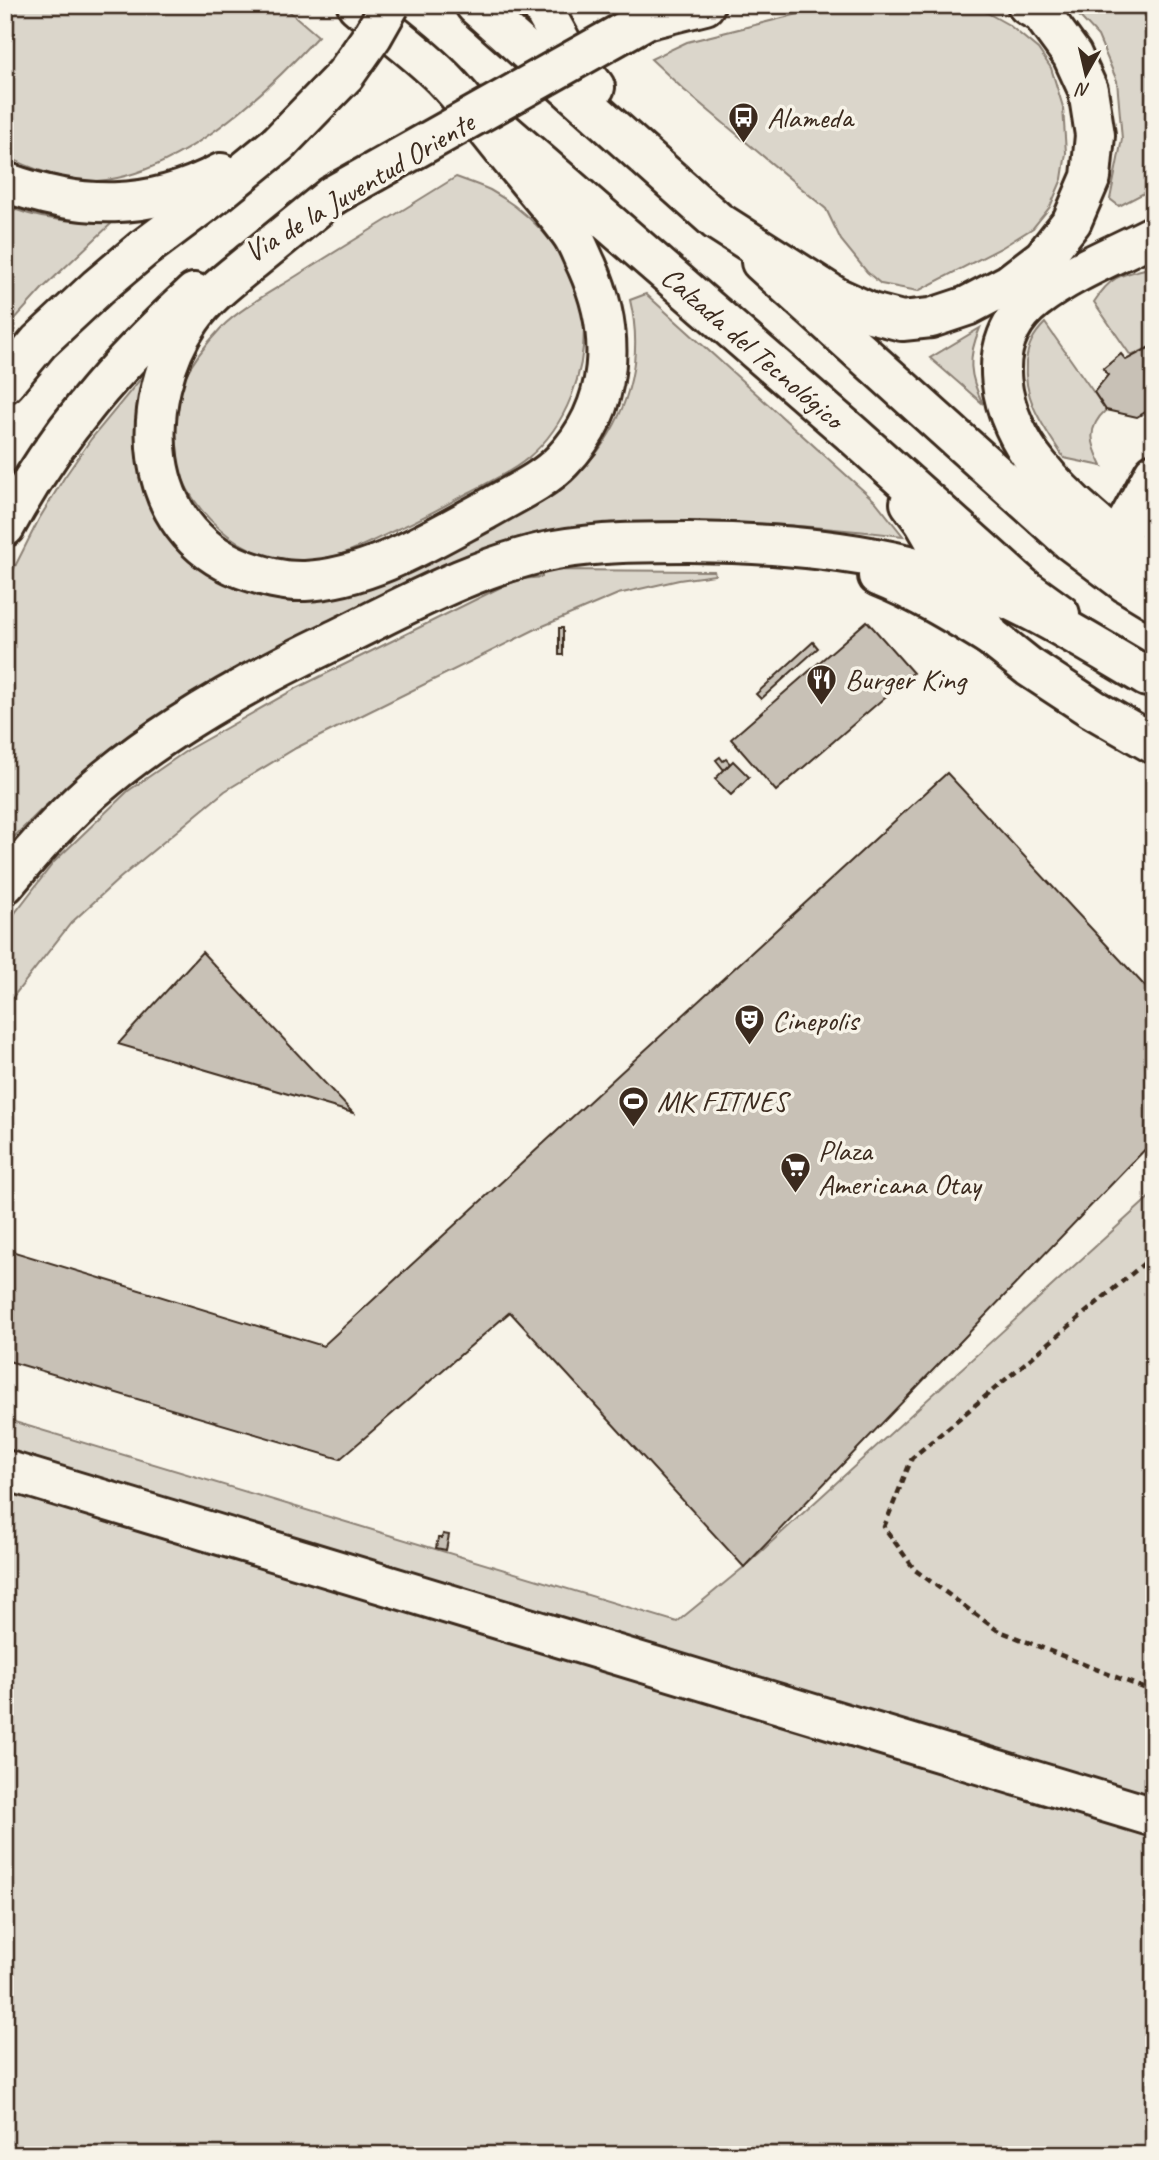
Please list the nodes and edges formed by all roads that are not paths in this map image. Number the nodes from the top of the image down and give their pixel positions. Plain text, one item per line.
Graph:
1 (357, 5) edge
2 (390, 5) edge
3 (475, 5) edge
4 (541, 5) edge
5 (705, 5) edge
6 (1027, 5) edge
7 (661, 13) edge
8 (446, 81) junction
9 (279, 143) junction
10 (656, 166) junction
11 (5, 182) edge
12 (334, 195) junction
13 (717, 221) junction
14 (1153, 236) edge
15 (5, 383) edge
16 (850, 432) junction
17 (1154, 473) edge
18 (5, 527) edge
19 (1117, 541) junction
20 (734, 543) junction
21 (1154, 570) edge
22 (955, 578) junction
23 (1154, 600) edge
24 (990, 636) junction
25 (1150, 679) edge
26 (1154, 744) edge
27 (5, 884) edge
28 (5, 1470) edge
29 (1154, 1818) edge

1 - 8 main road, Calzada del Tecnológico
2 - 9 main road, bridge
3 - 10 main road
4 - 10 main road
5 - 7 main road, Via de la Juventud Oriente
6 - 13 main road
7 - 12 main road, Via de la Juventud Oriente, bridge
8 - 12 main road
8 - 16 main road, Calzada del Tecnológico
9 - 11 main road
9 - 15 main road
10 - 13 main road
12 - 18 main road, Via de la Juventud Oriente
13 - 23 main road
14 - 19 main road
16 - 22 main road
16 - 25 main road, Calzada del Tecnológico
17 - 19 main road
19 - 21 main road
20 - 22 main road
20 - 24 main road
20 - 27 main road
22 - 24 main road
22 - 25 main road
24 - 26 main road
28 - 29 main road

